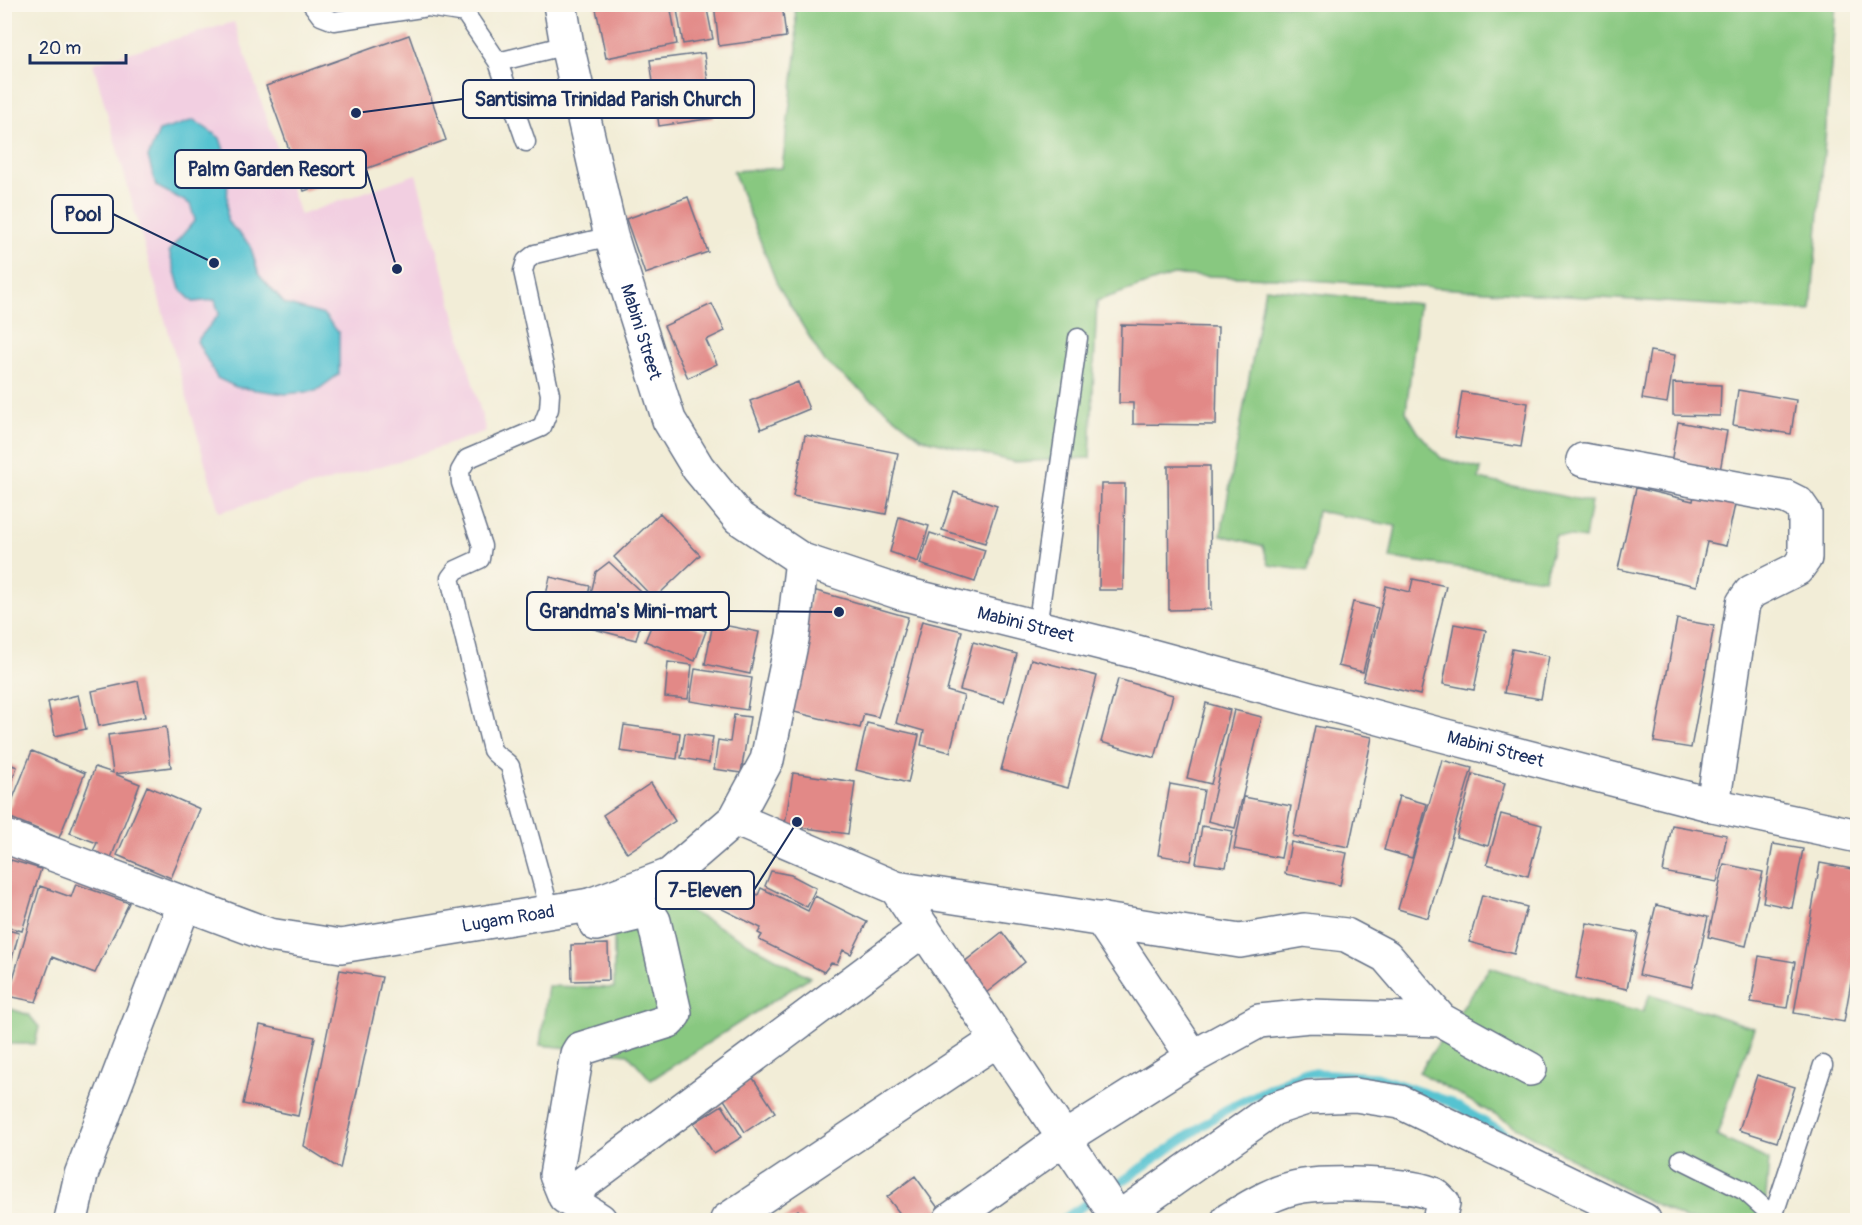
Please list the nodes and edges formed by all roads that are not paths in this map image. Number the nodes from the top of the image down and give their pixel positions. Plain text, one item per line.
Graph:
1 (312, 4) edge
2 (560, 4) edge
3 (567, 45) junction
4 (498, 62) junction
5 (526, 142) dead end
6 (611, 236) junction
7 (1078, 339) dead end
8 (1583, 460) dead end
9 (802, 560) junction
10 (1037, 628) junction
11 (1713, 805) junction
12 (735, 819) junction
13 (4, 836) edge
14 (1857, 836) edge
15 (896, 888) junction
16 (184, 905) junction
17 (590, 905) junction
18 (550, 911) junction
19 (1101, 919) junction
20 (924, 929) junction
21 (1441, 1020) junction
22 (997, 1040) junction
23 (1193, 1057) junction
24 (1823, 1065) dead end
25 (1530, 1069) dead end
26 (1063, 1139) junction
27 (1681, 1159) dead end
28 (565, 1197) junction
29 (1112, 1211) edge
30 (1775, 1219) edge
31 (1643, 1220) edge
32 (71, 1221) edge
33 (600, 1221) edge
34 (727, 1221) edge
35 (950, 1221) edge
36 (1228, 1221) edge
37 (1439, 1221) edge

1 - 4 lane
2 - 3 street, Mabini Street
3 - 4 lane
3 - 6 street, Mabini Street
4 - 5 lane
6 - 9 street, Mabini Street
6 - 18 lane
7 - 10 lane
8 - 11 street
9 - 10 street, Mabini Street
9 - 12 street, Lugam Road
10 - 11 street, Mabini Street
11 - 14 street, Mabini Street
12 - 15 street
12 - 17 street, Lugam Road
13 - 16 street, Lugam Road
15 - 19 street
15 - 20 street
16 - 18 street, Lugam Road
16 - 32 street
17 - 18 street, Lugam Road
17 - 28 street
19 - 21 street
19 - 23 street
20 - 22 street
20 - 28 street
21 - 23 street
21 - 25 street
22 - 26 street
22 - 34 street
23 - 26 street
24 - 30 lane
26 - 29 street
26 - 35 street
27 - 30 lane
28 - 33 street
29 - 31 street
36 - 37 street

